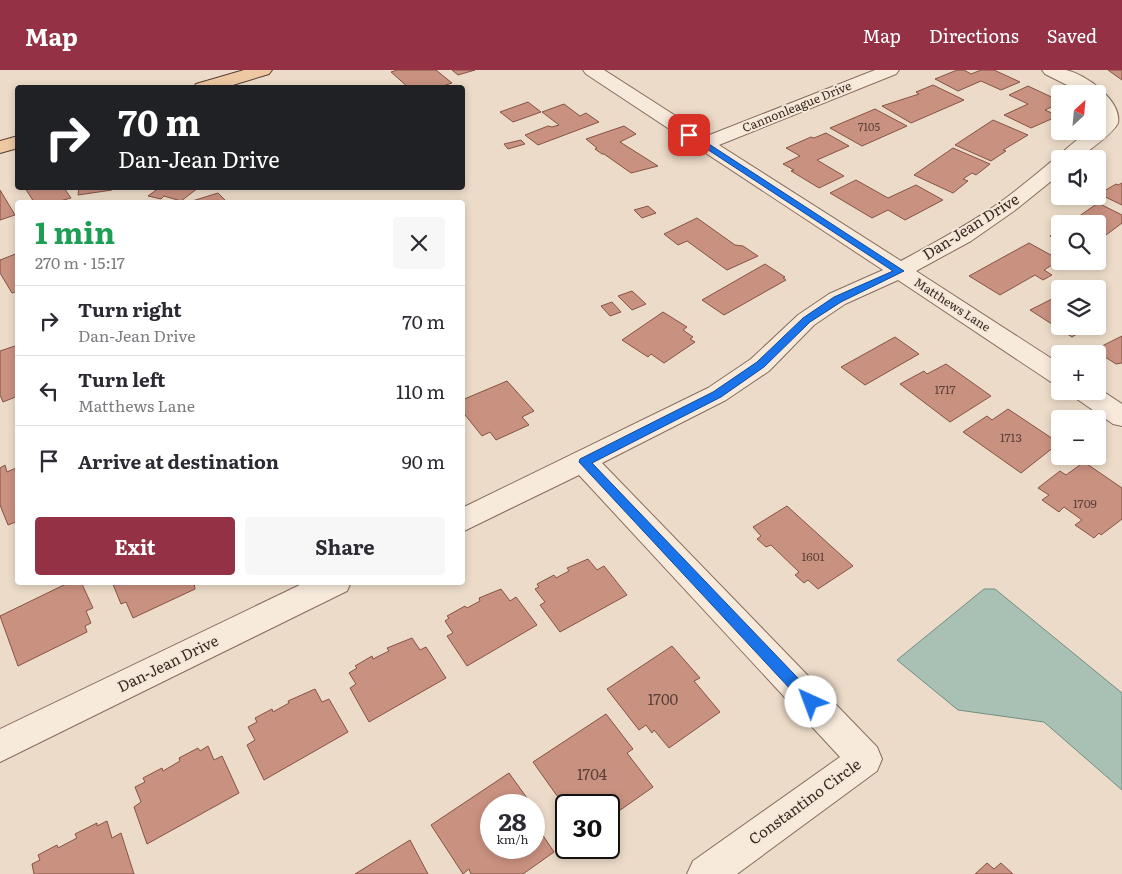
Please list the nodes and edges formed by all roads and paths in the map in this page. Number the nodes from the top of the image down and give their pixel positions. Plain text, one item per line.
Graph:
1 (263, 70) edge
2 (890, 70) edge
3 (1051, 70) edge
4 (605, 72) edge
5 (212, 85) edge
6 (15, 143) edge
7 (704, 144) junction
8 (0, 147) edge
9 (1077, 150) edge
10 (1051, 171) edge
11 (900, 271) junction
12 (1051, 370) edge
13 (1096, 400) edge
14 (1122, 417) edge
15 (584, 462) junction
16 (465, 520) edge
17 (330, 585) edge
18 (0, 746) edge
19 (706, 874) edge

1 - 5 main road
2 - 7 street, Cannonleague Drive
3 - 9 street
4 - 7 street, Matthews Lane
6 - 8 main road
7 - 11 street, Matthews Lane
10 - 11 street, Dan-Jean Drive
11 - 12 street, Matthews Lane
11 - 15 street, Dan-Jean Drive
13 - 14 street
15 - 16 street, Dan-Jean Drive
15 - 19 street, Constantino Circle
17 - 18 street, Dan-Jean Drive

